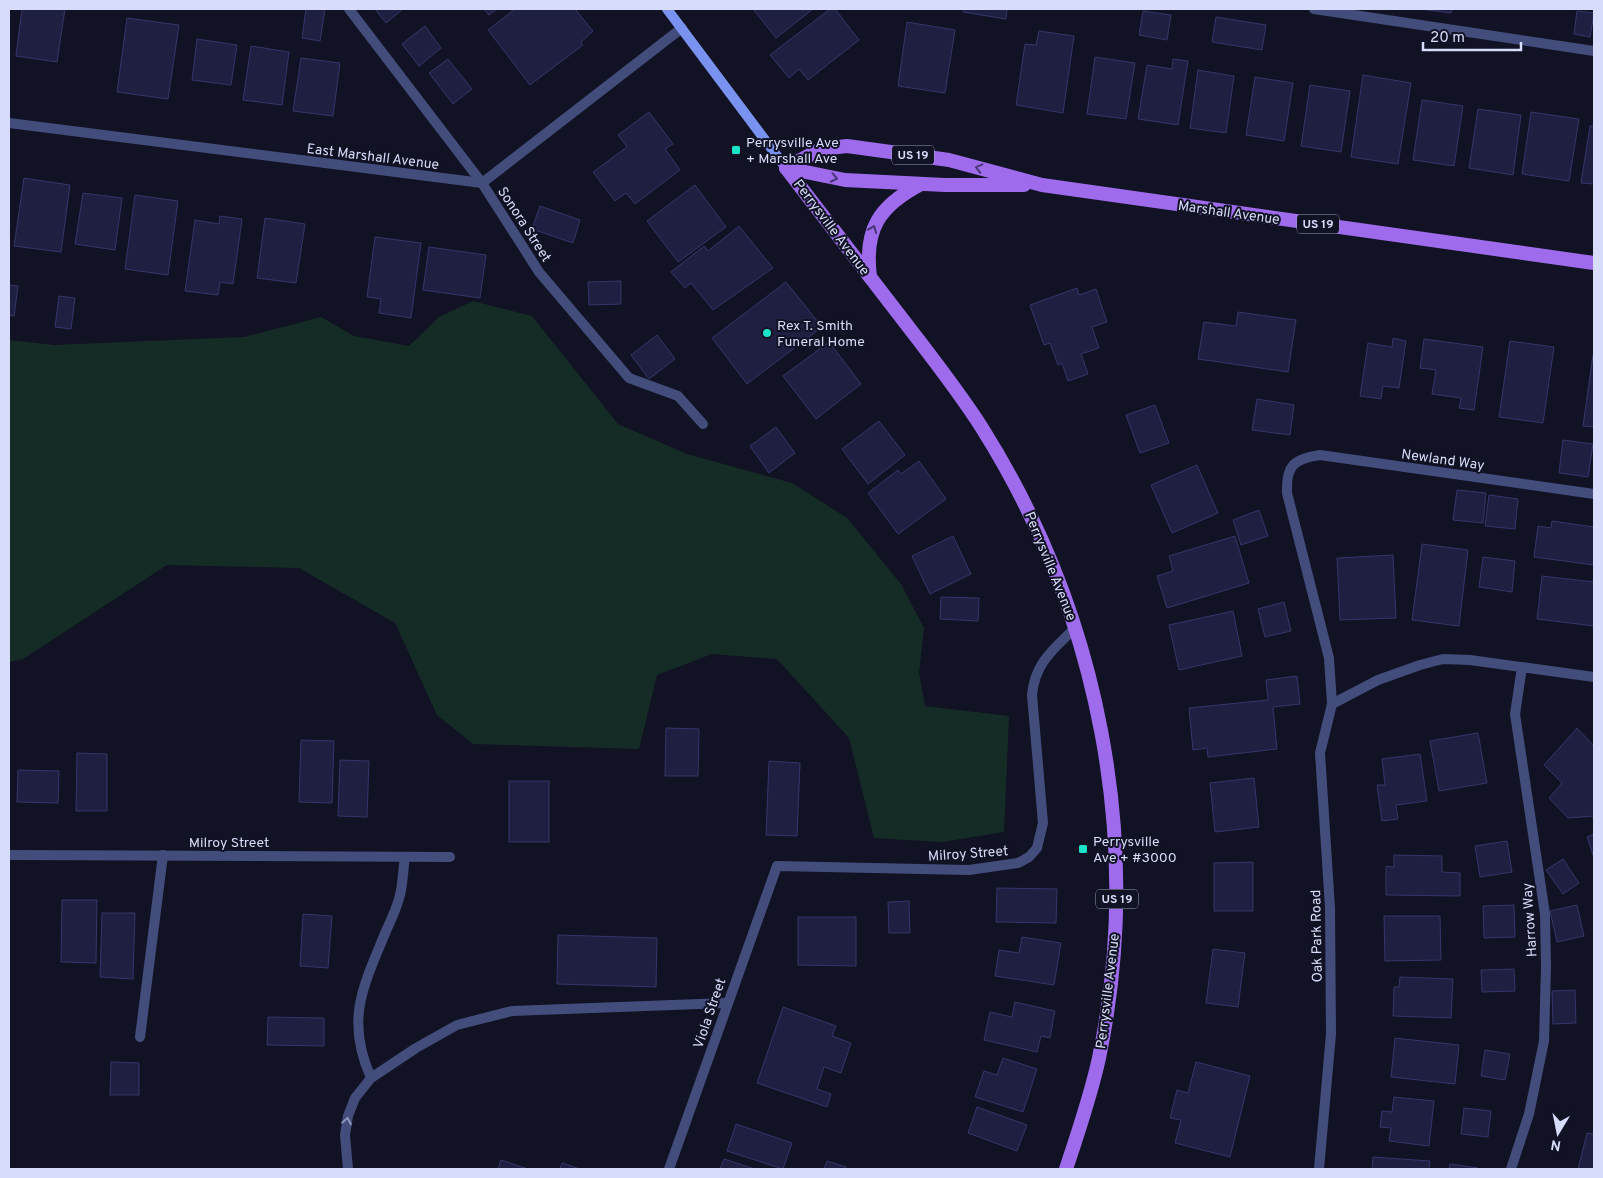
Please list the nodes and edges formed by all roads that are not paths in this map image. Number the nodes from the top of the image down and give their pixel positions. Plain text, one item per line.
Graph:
1 (349, 9) edge
2 (667, 9) edge
3 (1314, 9) edge
4 (682, 28) junction
5 (1594, 51) edge
6 (9, 123) edge
7 (786, 168) junction
8 (482, 183) junction
9 (922, 184) junction
10 (1042, 186) junction
11 (1594, 263) edge
12 (870, 277) junction
13 (703, 424) dead end
14 (1291, 466) joint
15 (1594, 494) edge
16 (1076, 627) junction
17 (1522, 667) junction
18 (1594, 677) edge
19 (1332, 704) junction
20 (9, 855) edge
21 (163, 856) junction
22 (404, 857) junction
23 (450, 857) dead end
24 (777, 866) joint
25 (726, 1004) junction
26 (140, 1037) dead end
27 (372, 1078) junction
28 (348, 1169) edge
29 (669, 1169) edge
30 (1066, 1169) edge
31 (1319, 1169) edge
32 (1511, 1169) edge

1 - 8 street, Sonora Street
2 - 4 main road, Perrysville Avenue
3 - 5 street
4 - 7 main road, Perrysville Avenue
4 - 8 street
6 - 8 street, East Marshall Avenue
7 -> 9 main road, Marshall Avenue / US 19
10 -> 7 main road, Marshall Avenue / US 19
7 - 12 main road, Perrysville Avenue / US 19
8 - 13 street, Sonora Street
9 - 10 main road, Marshall Avenue / US 19
12 -> 9 main road
10 - 11 main road, Marshall Avenue / US 19
12 - 16 main road, Perrysville Avenue / US 19
14 - 15 street, Newland Way
14 - 19 street, Oak Park Road
16 - 24 street, Milroy Street
16 - 30 main road, Perrysville Avenue / US 19
17 - 18 street
17 - 19 street
17 - 32 street, Harrow Way
19 - 31 street, Oak Park Road
20 - 21 street, Milroy Street
21 - 22 street, Milroy Street
21 - 26 street
22 - 23 street, Milroy Street
22 - 27 street
24 - 25 street, Viola Street
25 - 27 street
25 - 29 street, Viola Street
28 -> 27 street

